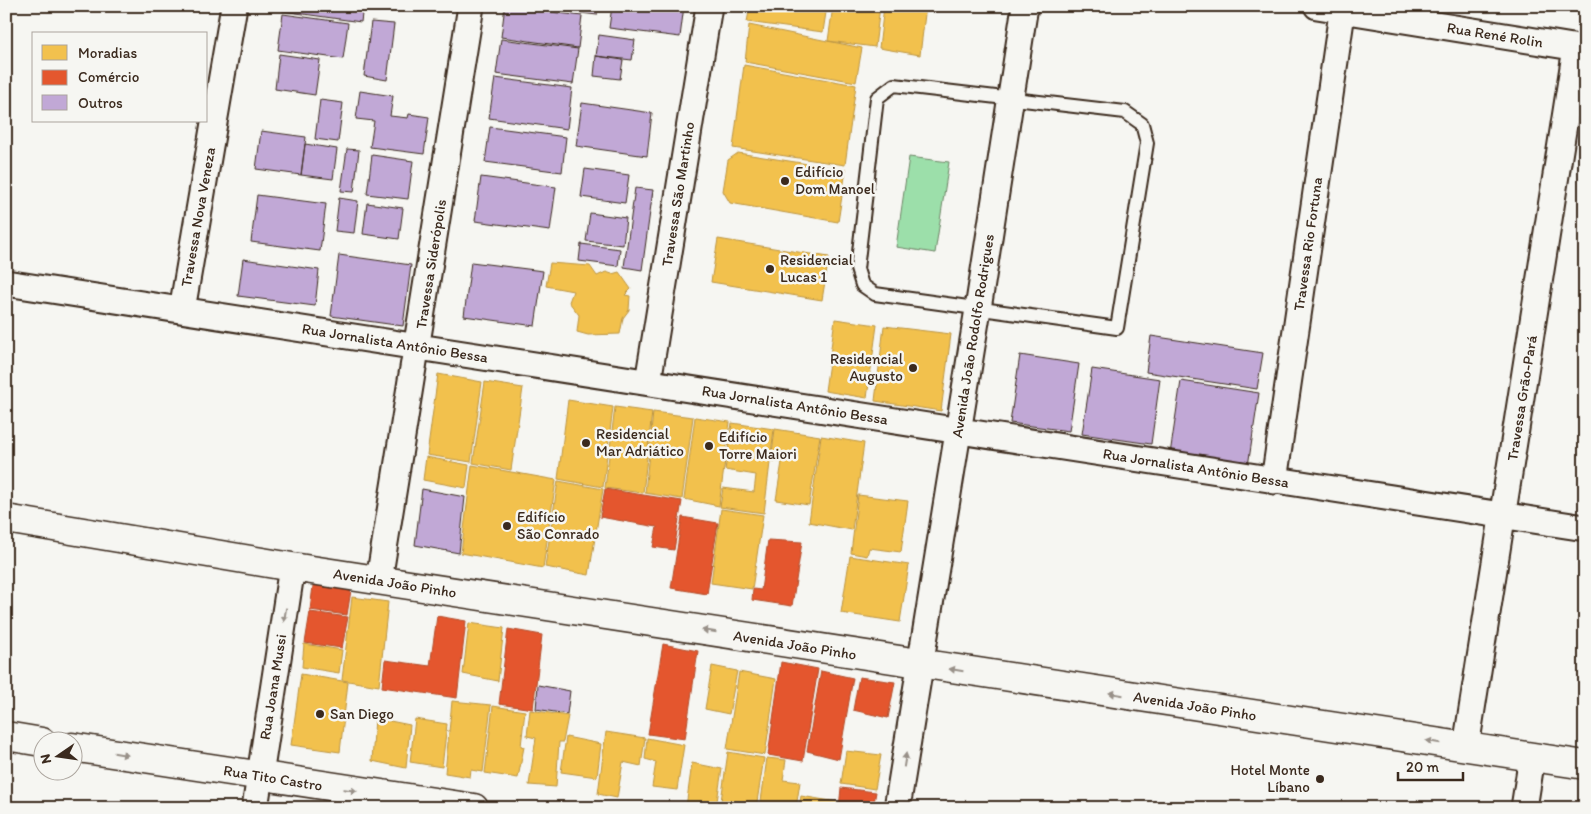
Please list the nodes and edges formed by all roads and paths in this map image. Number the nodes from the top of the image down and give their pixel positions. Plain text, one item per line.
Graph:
1 (234, 6) edge
2 (471, 6) edge
3 (709, 6) edge
4 (1024, 6) edge
5 (1317, 6) edge
6 (1342, 8) edge
7 (1580, 49) edge
8 (1010, 99) junction
9 (6, 282) edge
10 (978, 309) junction
11 (182, 310) junction
12 (418, 346) junction
13 (648, 382) junction
14 (959, 431) junction
15 (1274, 481) junction
16 (1504, 515) junction
17 (6, 519) edge
18 (1585, 528) edge
19 (292, 567) junction
20 (379, 580) junction
21 (920, 664) junction
22 (6, 736) edge
23 (32, 740) edge
24 (1466, 747) junction
25 (82, 749) edge
26 (1532, 757) junction
27 (1585, 765) edge
28 (260, 777) junction
29 (254, 808) edge
30 (474, 808) edge
31 (897, 808) edge
32 (1524, 808) edge

1 - 11 street, Travessa Nova Veneza
2 - 12 street, Travessa Siderópolis
3 - 13 street, Travessa São Martinho
4 - 8 street, Avenida João Rodolfo Rodrigues
5 - 6 street, Rua René Rolin
6 - 7 street, Rua René Rolin
6 - 15 street, Travessa Rio Fortuna
7 - 16 street, Travessa Grão-Pará
8 - 10 street, Avenida João Rodolfo Rodrigues
8 - 10 lane
8 - 10 lane
9 - 11 street, Rua Jornalista Antônio Bessa
10 - 14 street, Avenida João Rodolfo Rodrigues
11 - 12 street, Rua Jornalista Antônio Bessa
12 - 13 street, Rua Jornalista Antônio Bessa
12 - 20 street, Travessa Siderópolis
13 - 14 street, Rua Jornalista Antônio Bessa
14 - 15 street, Rua Jornalista Antônio Bessa
14 - 21 street, Avenida João Rodolfo Rodrigues
15 - 16 street, Rua Jornalista Antônio Bessa
16 - 18 street, Rua Jornalista Antônio Bessa
16 - 24 street, Travessa Grão-Pará
17 - 19 main road, Avenida João Pinho
19 - 20 main road, Avenida João Pinho
19 -> 28 street, Rua Joana Mussi
21 -> 20 main road, Avenida João Pinho
24 -> 21 main road, Avenida João Pinho
31 -> 21 street, Avenida João Rodolfo Rodrigues
22 - 23 main road
24 - 26 main road, Avenida João Pinho
25 -> 28 main road, Rua Tito Castro
26 - 27 main road, Avenida João Pinho
26 - 32 street
28 - 29 street, Rua Joana Mussi
28 -> 30 main road, Rua Tito Castro

